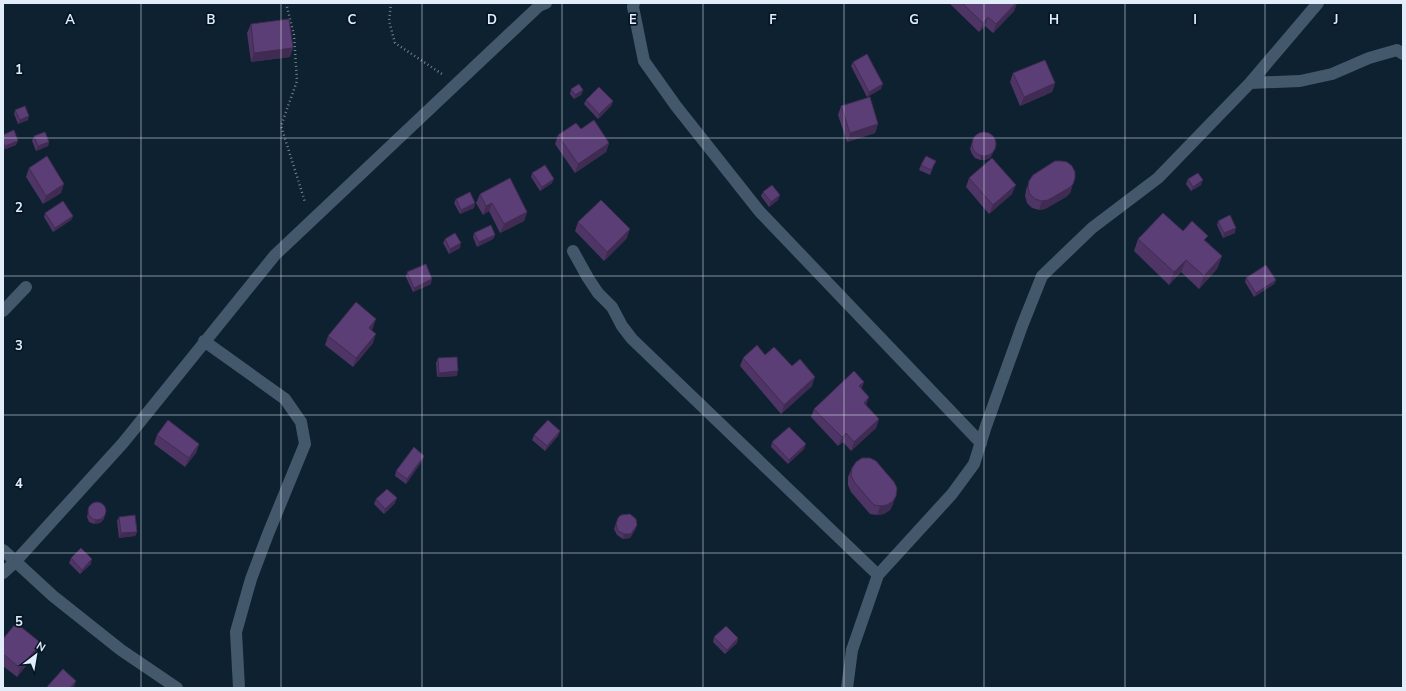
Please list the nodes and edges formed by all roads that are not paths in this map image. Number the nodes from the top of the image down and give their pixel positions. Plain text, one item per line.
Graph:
1 (546, 3) edge
2 (634, 3) edge
3 (1318, 3) edge
4 (1401, 50) edge
5 (1250, 83) junction
6 (572, 251) dead end
7 (26, 287) dead end
8 (3, 311) edge
9 (204, 341) junction
10 (981, 443) junction
11 (3, 550) edge
12 (15, 562) junction
13 (3, 573) edge
14 (878, 575) junction
15 (177, 688) edge
16 (239, 688) edge
17 (847, 688) edge

1 - 9 street
2 - 10 street
3 - 5 street
4 - 5 street
5 - 10 street
6 - 14 street
7 - 8 street
9 - 12 street
9 - 16 street
10 - 14 street
11 - 12 street
12 - 13 street
12 - 15 street
14 - 17 street

